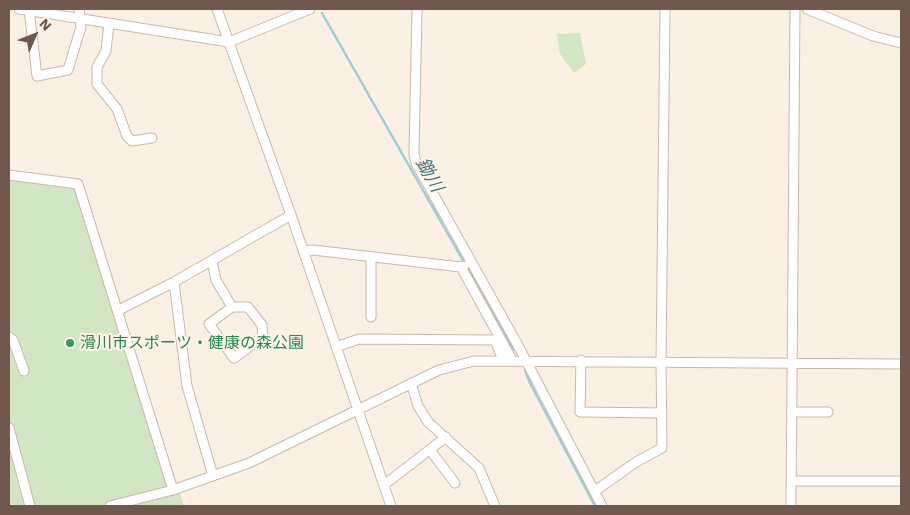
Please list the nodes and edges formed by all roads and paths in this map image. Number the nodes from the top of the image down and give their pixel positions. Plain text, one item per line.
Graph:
1 (19, 9) edge
2 (218, 9) edge
3 (310, 9) edge
4 (417, 9) edge
5 (665, 9) edge
6 (795, 9) edge
7 (807, 9) edge
8 (29, 10) junction
9 (43, 11) edge
10 (79, 14) edge
11 (109, 23) junction
12 (229, 42) junction
13 (901, 43) edge
14 (152, 138) dead end
15 (9, 174) edge
16 (291, 215) junction
17 (304, 252) junction
18 (371, 257) junction
19 (212, 261) junction
20 (466, 265) junction
21 (174, 282) junction
22 (232, 307) junction
23 (119, 310) junction
24 (371, 317) dead end
25 (9, 337) edge
26 (336, 347) junction
27 (507, 360) junction
28 (525, 360) junction
29 (581, 360) junction
30 (661, 361) junction
31 (793, 361) junction
32 (901, 364) edge
33 (24, 371) dead end
34 (411, 383) junction
35 (358, 411) junction
36 (792, 412) junction
37 (828, 412) dead end
38 (662, 413) junction
39 (9, 428) edge
40 (446, 437) junction
41 (430, 450) junction
42 (213, 476) junction
43 (791, 481) junction
44 (901, 481) edge
45 (455, 484) dead end
46 (384, 485) junction
47 (173, 490) junction
48 (595, 491) junction
49 (30, 506) edge
50 (110, 506) edge
51 (391, 506) edge
52 (495, 506) edge
53 (602, 506) edge
54 (791, 506) edge

1 - 8 street
2 - 12 street
3 - 12 street
4 - 20 street
5 - 30 street
6 - 31 street
7 - 13 street
8 - 9 street
8 - 10 street
9 - 10 street
10 - 11 street
11 - 12 street
11 - 14 street
12 - 16 street
15 - 23 street
16 - 17 street
16 - 19 street
17 - 18 street
17 - 26 street
18 - 20 street
18 - 24 street
19 - 21 street
19 - 22 street
20 - 27 street
20 - 28 street
21 - 23 street
21 - 42 street
22 - 22 street
23 - 47 street
25 - 33 street
26 - 27 street
26 - 35 street
27 - 28 street
27 - 34 street
28 - 29 street
28 - 48 street
29 - 30 street
29 - 38 street
30 - 31 street
30 - 38 street
31 - 32 street
31 - 36 street
34 - 35 street
34 - 40 street
35 - 42 street
35 - 46 street
36 - 37 street
36 - 43 street
38 - 48 street
39 - 49 street
40 - 41 street
40 - 52 street
41 - 45 street
41 - 46 street
42 - 47 street
43 - 44 street
43 - 54 street
46 - 51 street
47 - 50 street
48 - 53 street

